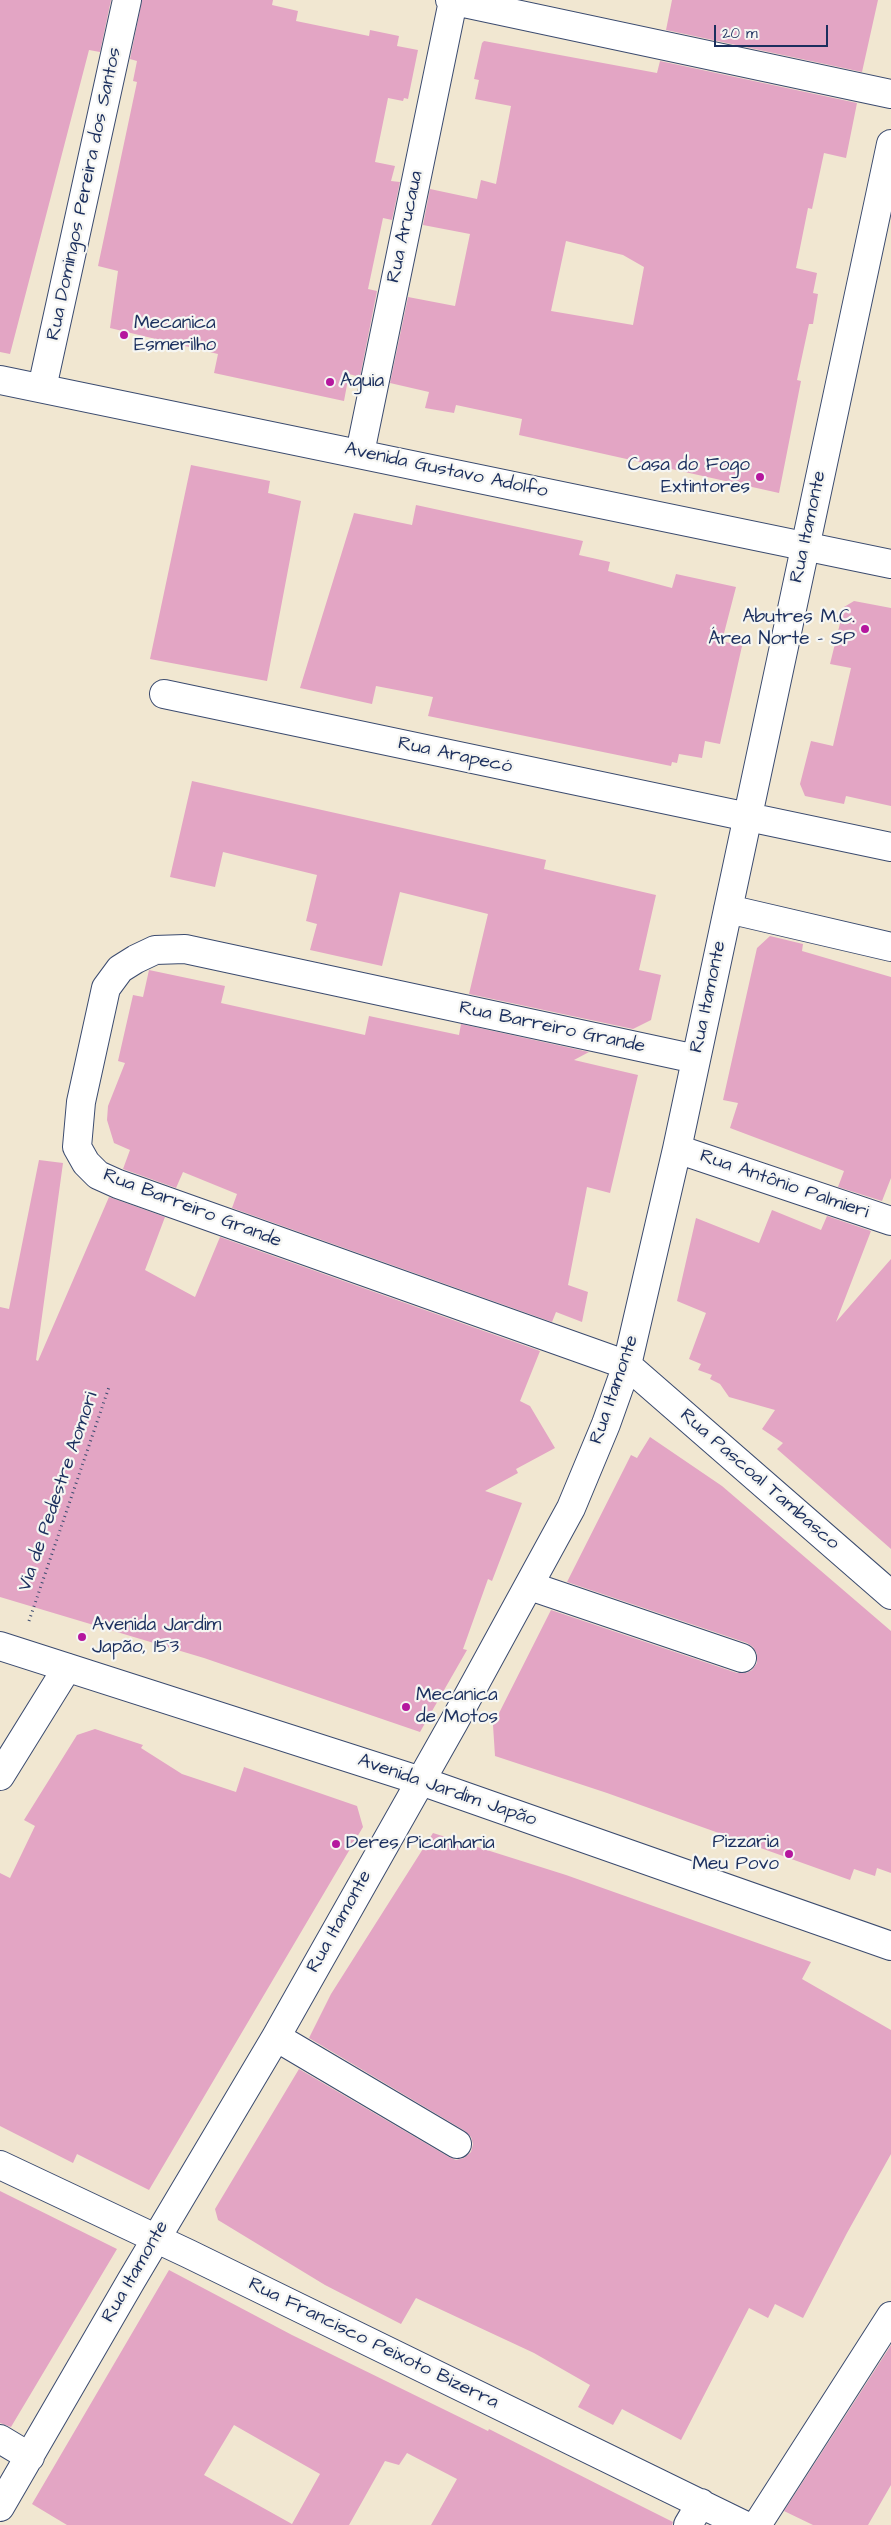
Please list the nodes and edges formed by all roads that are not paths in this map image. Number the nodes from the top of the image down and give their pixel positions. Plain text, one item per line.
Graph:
1 (127, 0) edge
2 (451, 0) edge
3 (891, 94) edge
4 (890, 150) edge
5 (0, 380) edge
6 (42, 388) junction
7 (360, 453) junction
8 (805, 544) junction
9 (891, 564) edge
10 (164, 694) dead end
11 (746, 818) junction
12 (891, 847) edge
13 (728, 909) junction
14 (891, 947) edge
15 (696, 1059) junction
16 (677, 1149) junction
17 (891, 1221) edge
18 (627, 1365) junction
19 (530, 1586) junction
20 (891, 1595) edge
21 (0, 1646) edge
22 (742, 1658) dead end
23 (67, 1668) junction
24 (0, 1776) edge
25 (421, 1781) junction
26 (891, 1946) edge
27 (276, 2037) junction
28 (457, 2144) dead end
29 (0, 2166) edge
30 (156, 2238) junction
31 (891, 2316) edge
32 (0, 2439) edge
33 (30, 2457) junction
34 (0, 2507) edge
35 (694, 2514) edge
36 (744, 2525) edge
37 (757, 2525) edge

1 - 6 street, Rua Domingos Pereira dos Santos
2 - 3 street
2 - 7 street, Rua Arucaua
4 - 8 street, Rua Itamonte
5 - 6 street, Avenida Gustavo Adolfo
6 - 7 street, Avenida Gustavo Adolfo
7 - 8 street, Avenida Gustavo Adolfo
8 - 9 street, Avenida Gustavo Adolfo
8 - 11 street, Rua Itamonte
10 - 11 street, Rua Arapecó
11 - 12 street, Rua Arapecó
11 - 13 street, Rua Itamonte
13 - 14 street
13 - 15 street, Rua Itamonte
15 - 16 street, Rua Itamonte
15 - 18 street, Rua Barreiro Grande
16 - 17 street, Rua Antônio Palmieri
16 - 18 street, Rua Itamonte
18 - 19 street, Rua Itamonte
18 - 20 street, Rua Pascoal Tambasco
19 - 22 street
19 - 25 street, Rua Itamonte
21 - 23 street, Avenida Jardim Japão
23 - 24 street
23 - 25 street, Avenida Jardim Japão
25 - 26 street, Avenida Jardim Japão
25 - 27 street, Rua Itamonte
27 - 28 street
27 - 30 street, Rua Itamonte
29 - 30 street, Rua Francisco Peixoto Bizerra
30 - 33 street, Rua Itamonte
30 - 35 street, Rua Francisco Peixoto Bizerra
31 - 37 street
32 - 33 street
33 - 34 street, Rua Itamonte
35 - 36 street, Rua Francisco Peixoto Bizerra

